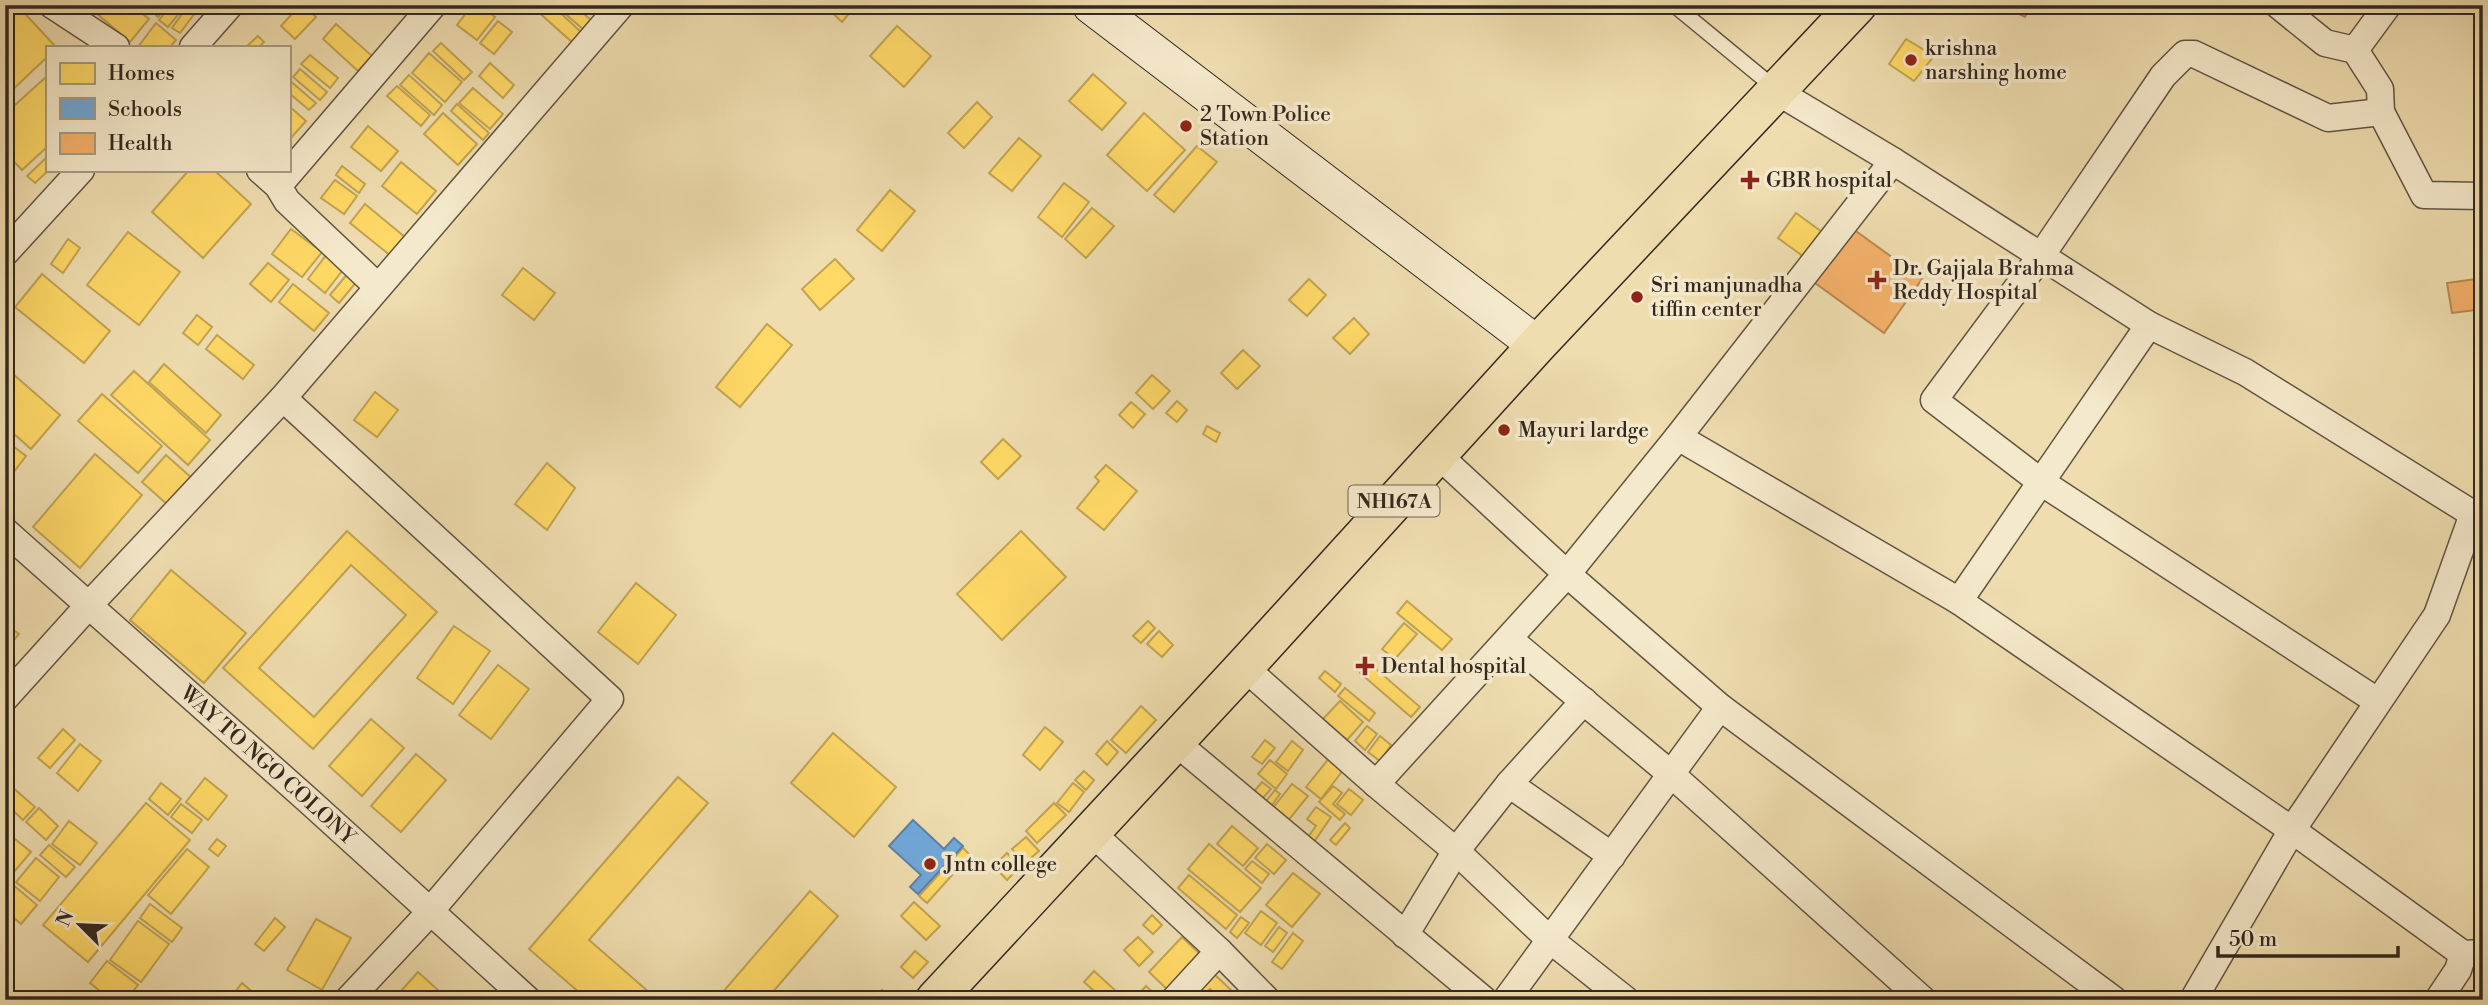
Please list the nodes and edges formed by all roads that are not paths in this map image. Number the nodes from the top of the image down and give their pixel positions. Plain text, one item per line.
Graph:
1 (230, 5) edge
2 (433, 5) edge
3 (621, 5) edge
4 (1091, 5) edge
5 (1674, 5) edge
6 (1857, 5) edge
7 (2278, 5) edge
8 (2388, 5) edge
9 (56, 6) edge
10 (115, 46) edge
11 (193, 46) edge
12 (2355, 50) junction
13 (1777, 90) junction
14 (2381, 112) junction
15 (290, 156) edge
16 (1893, 161) junction
17 (79, 172) edge
18 (269, 178) edge
19 (2483, 197) edge
20 (5, 253) edge
21 (2041, 256) junction
22 (378, 287) junction
23 (2149, 325) junction
24 (1537, 345) junction
25 (282, 398) junction
26 (1678, 437) junction
27 (1437, 454) junction
28 (2041, 482) junction
29 (2478, 514) edge
30 (5, 531) edge
31 (1567, 574) junction
32 (1959, 601) junction
33 (89, 605) junction
34 (1508, 639) junction
35 (1244, 667) junction
36 (5, 698) edge
37 (1584, 701) junction
38 (2378, 701) junction
39 (1720, 707) junction
40 (1174, 741) junction
41 (1672, 775) junction
42 (1376, 784) junction
43 (1509, 784) junction
44 (2292, 830) junction
45 (1091, 832) junction
46 (1456, 851) junction
47 (1612, 856) junction
48 (430, 911) junction
49 (1405, 935) junction
50 (1549, 939) junction
51 (1219, 951) junction
52 (2473, 953) edge
53 (348, 1000) edge
54 (528, 1000) edge
55 (935, 1000) edge
56 (1174, 1000) edge
57 (1267, 1000) edge
58 (1484, 1000) edge
59 (1506, 1000) edge
60 (1626, 1000) edge
61 (1923, 1000) edge
62 (2114, 1000) edge
63 (2193, 1000) edge
64 (2438, 1000) edge

1 - 11 street
2 - 15 street
3 - 22 street
4 - 24 street
5 - 13 lane
6 - 13 highway, NH167A
7 - 12 street
8 - 12 street
9 - 10 street
12 - 14 street
13 - 16 street
13 - 24 highway, NH167A
14 - 19 street
14 - 21 street
16 - 21 street
16 - 26 street
17 - 20 street
18 - 22 street
21 - 23 street
21 - 28 street
22 - 25 street
23 - 28 street
23 - 29 street
24 - 27 highway, NH167A
25 - 33 street
25 - 48 street
26 - 31 street
26 - 32 street
27 - 31 street
27 - 35 highway, NH167A
28 - 32 street
28 - 38 street
29 - 38 street
30 - 33 street, WAY TO NGO COLONY
31 - 34 street
31 - 39 street
32 - 44 street
33 - 36 street
33 - 48 street, WAY TO NGO COLONY
34 - 37 street
34 - 42 street
35 - 40 highway, NH167A
35 - 42 street
37 - 41 street
37 - 43 street
38 - 44 street
39 - 41 street
39 - 62 street
40 - 45 highway, NH167A
40 - 49 street
41 - 47 street
41 - 61 street
42 - 46 street
43 - 46 street
43 - 47 street
44 - 52 street
44 - 63 street
45 - 51 street
45 - 55 highway, NH167A
46 - 49 street
46 - 50 street
47 - 50 street
48 - 53 street
48 - 54 street, WAY TO NGO COLONY
49 - 58 street
50 - 59 street
50 - 60 street
51 - 56 street
51 - 57 street
52 - 64 street

